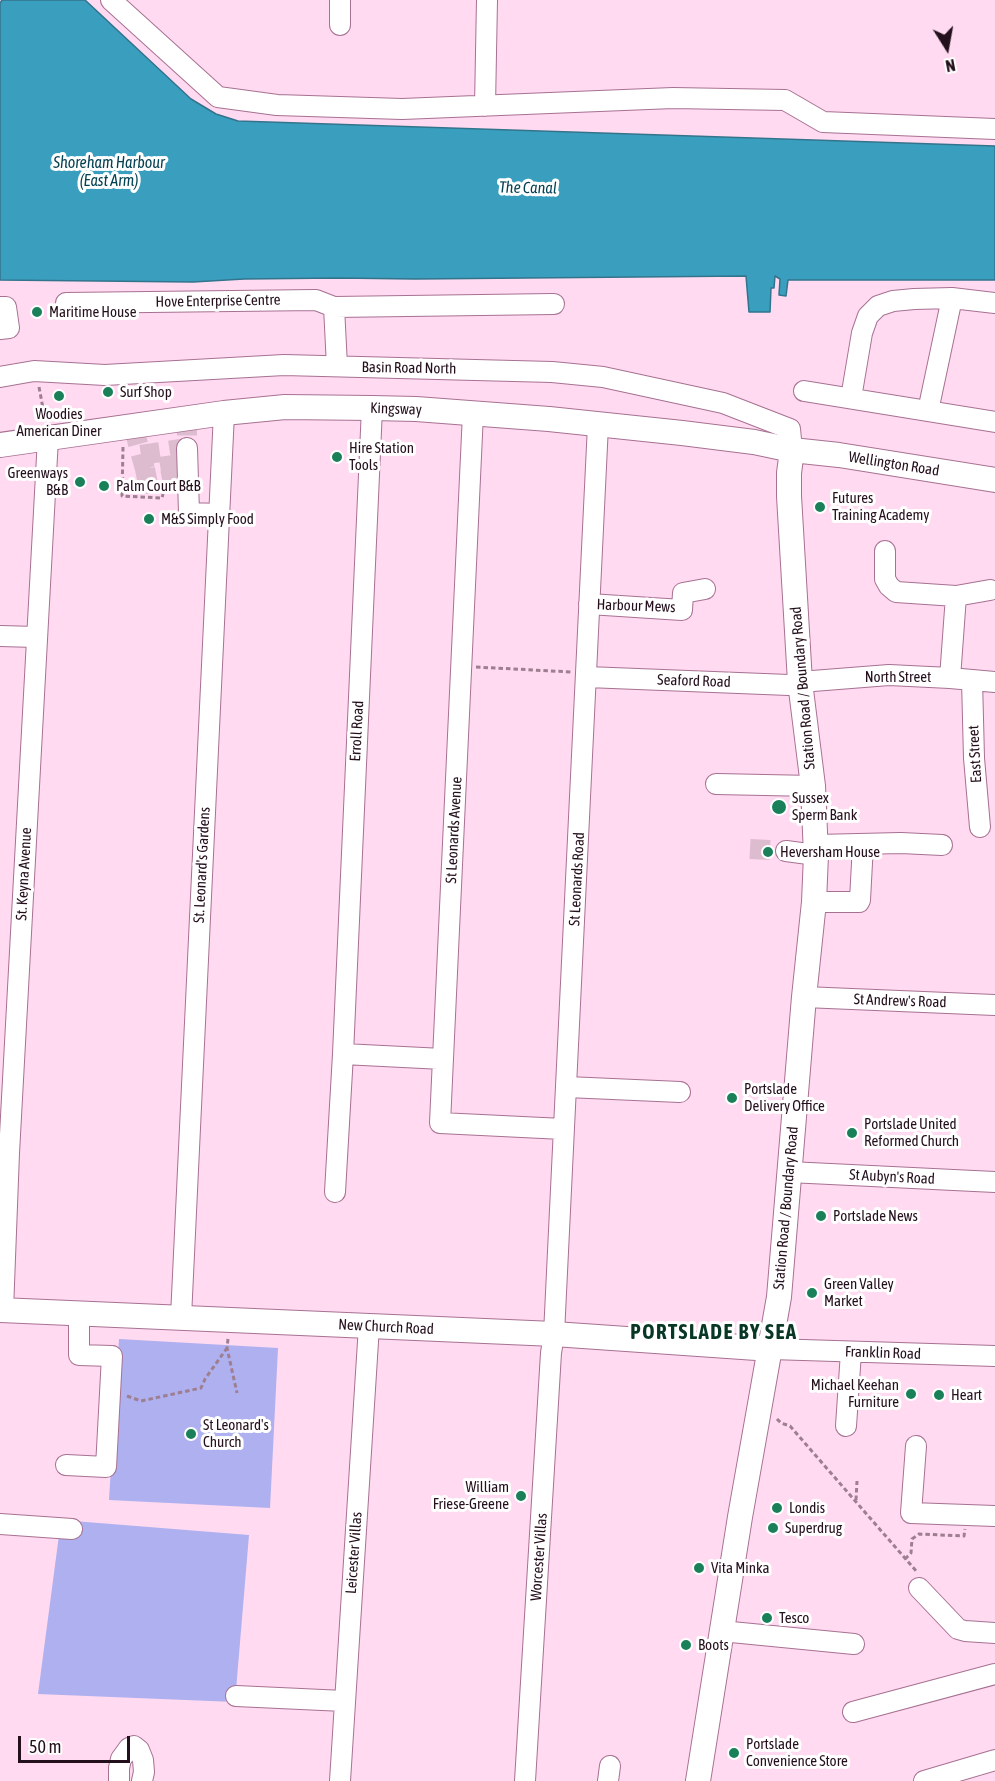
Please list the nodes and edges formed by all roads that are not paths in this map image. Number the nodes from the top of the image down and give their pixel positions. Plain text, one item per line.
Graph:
1 (111, 0) edge
2 (340, 0) edge
3 (487, 0) edge
4 (340, 25) dead end
5 (485, 106) junction
6 (995, 129) edge
7 (952, 298) junction
8 (66, 303) dead end
9 (995, 303) edge
10 (554, 304) dead end
11 (334, 306) junction
12 (0, 307) edge
13 (0, 329) edge
14 (337, 366) junction
15 (0, 377) edge
16 (804, 390) dead end
17 (851, 398) junction
18 (372, 408) junction
19 (928, 411) junction
20 (224, 413) junction
21 (473, 413) junction
22 (995, 422) edge
23 (598, 425) junction
24 (48, 438) junction
25 (0, 445) edge
26 (187, 448) dead end
27 (792, 450) junction
28 (995, 480) edge
29 (219, 514) junction
30 (885, 551) dead end
31 (705, 588) dead end
32 (990, 590) dead end
33 (956, 596) junction
34 (589, 604) junction
35 (0, 636) edge
36 (36, 637) junction
37 (587, 675) junction
38 (951, 678) junction
39 (972, 680) junction
40 (800, 682) junction
41 (995, 682) edge
42 (716, 784) dead end
43 (813, 786) junction
44 (980, 827) dead end
45 (863, 844) junction
46 (942, 845) dead end
47 (816, 850) junction
48 (786, 851) tunnel mouth
49 (814, 902) junction
50 (804, 997) junction
51 (995, 1005) edge
52 (343, 1054) junction
53 (443, 1059) junction
54 (567, 1086) junction
55 (680, 1092) dead end
56 (563, 1129) junction
57 (4, 1153) edge
58 (789, 1172) junction
59 (995, 1182) edge
60 (335, 1192) dead end
61 (1, 1310) edge
62 (80, 1313) junction
63 (181, 1317) junction
64 (369, 1326) junction
65 (554, 1334) junction
66 (771, 1349) junction
67 (851, 1352) junction
68 (995, 1356) edge
69 (846, 1426) dead end
70 (916, 1446) dead end
71 (66, 1466) dead end
72 (995, 1516) edge
73 (0, 1524) edge
74 (72, 1529) dead end
75 (919, 1581) road end
76 (721, 1631) junction
77 (995, 1633) edge
78 (854, 1644) dead end
79 (995, 1674) edge
80 (236, 1696) dead end
81 (344, 1701) junction
82 (853, 1712) dead end
83 (995, 1760) edge
84 (119, 1781) edge
85 (142, 1781) edge
86 (340, 1781) edge
87 (525, 1781) edge
88 (698, 1781) edge
89 (924, 1781) edge

1 - 5 street
2 - 4 street
3 - 5 street
5 - 6 street
7 - 9 street
7 - 17 street
7 - 19 street
8 - 11 street, Hove Enterprise Centre
10 - 11 street, Hove Enterprise Centre
11 - 14 street
12 - 13 street
14 - 15 street, Basin Road North
14 - 27 street, Basin Road North
16 - 17 street
17 - 19 street
18 - 20 main road, Kingsway
18 - 21 main road, Kingsway
18 - 52 street, Erroll Road
19 - 22 street
20 - 24 main road, Kingsway
20 - 29 street, St. Leonard's Gardens
21 - 23 main road, Kingsway
21 - 53 street, St Leonards Avenue
23 - 27 main road, Kingsway
23 - 34 street, St Leonards Road
24 - 25 main road, Kingsway
24 - 36 street, St. Keyna Avenue
26 - 29 street
27 - 28 main road, Wellington Road
27 - 40 main road, Station Road / Boundary Road
29 - 63 street, St. Leonard's Gardens
30 - 33 street
31 - 34 street, Harbour Mews
32 - 33 street
33 - 38 street
34 - 37 street, St Leonards Road
35 - 36 street
36 - 57 street, St. Keyna Avenue
37 - 40 street, Seaford Road
37 - 54 street, St Leonards Road
38 - 39 street, North Street
38 - 40 street, North Street
39 - 41 street, North Street
39 - 44 street, East Street
40 - 43 main road, Station Road / Boundary Road
42 - 43 street
43 - 47 main road, Station Road / Boundary Road
45 - 46 street
45 - 47 street
45 - 49 street
47 - 48 street
47 - 49 main road, Station Road / Boundary Road
49 - 50 main road, Station Road / Boundary Road
50 - 51 street, St Andrew's Road
50 - 58 main road, Station Road / Boundary Road
52 - 53 street
52 - 60 street, Erroll Road
53 - 56 street, St Leonards Avenue
54 - 55 street
54 - 56 street, St Leonards Road
56 - 65 street, St Leonards Road
57 - 61 street, St. Keyna Avenue
58 - 59 street, St Aubyn's Road
58 - 66 main road, Station Road / Boundary Road
61 - 62 main road, New Church Road
62 - 63 main road, New Church Road
62 - 71 street
63 - 64 main road, New Church Road
64 - 65 main road, New Church Road
64 - 81 street, Leicester Villas
65 - 66 main road, New Church Road
65 - 87 street, Worcester Villas
66 - 67 street, Franklin Road
66 - 76 main road, Station Road / Boundary Road
67 - 68 street, Franklin Road
67 - 69 street
70 - 72 street
73 - 74 street
75 - 77 street
76 - 78 street
76 - 88 main road, Station Road / Boundary Road
79 - 82 street
80 - 81 street
81 - 86 street, Leicester Villas
83 - 89 street
84 - 85 street

